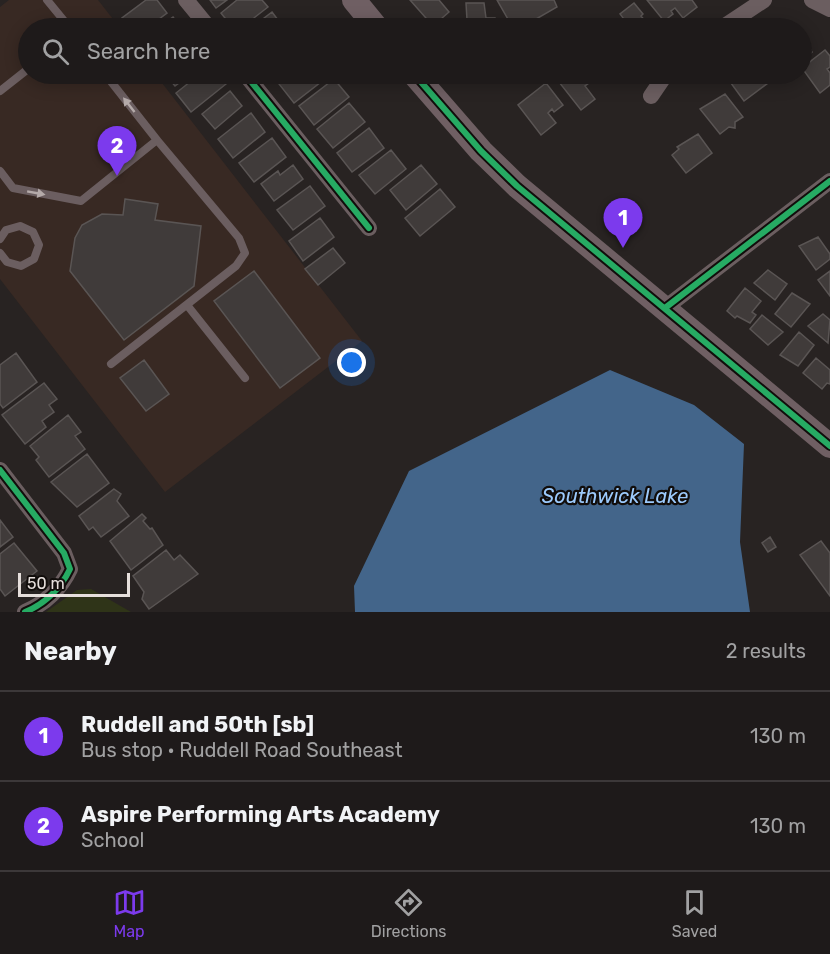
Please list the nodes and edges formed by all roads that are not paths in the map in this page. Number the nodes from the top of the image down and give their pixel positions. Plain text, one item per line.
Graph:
1 (47, 0) edge
2 (186, 0) edge
3 (354, 0) edge
4 (764, 0) edge
5 (812, 0) edge
6 (830, 9) edge
7 (62, 18) edge
8 (201, 18) edge
9 (369, 18) edge
10 (737, 18) edge
11 (18, 77) edge
12 (113, 84) edge
13 (253, 84) edge
14 (423, 84) edge
15 (659, 84) edge
16 (0, 91) edge
17 (651, 96) dead end
18 (157, 140) junction
19 (0, 171) edge
20 (830, 181) edge
21 (3, 227) edge
22 (369, 228) dead end
23 (0, 239) edge
24 (0, 253) edge
25 (187, 305) junction
26 (665, 308) junction
27 (111, 364) dead end
28 (245, 378) dead end
29 (830, 446) edge
30 (0, 470) edge
31 (25, 612) edge

1 - 7 lane
2 - 8 street
3 - 9 main road
4 - 10 street
5 - 6 street
11 - 16 lane
18 -> 12 lane
13 - 22 street
14 - 26 main road
15 - 17 street
19 -> 18 lane
18 - 25 lane
20 - 26 street
21 - 23 lane
21 - 24 lane
25 - 27 lane
25 - 28 lane
26 - 29 main road
30 - 31 street

